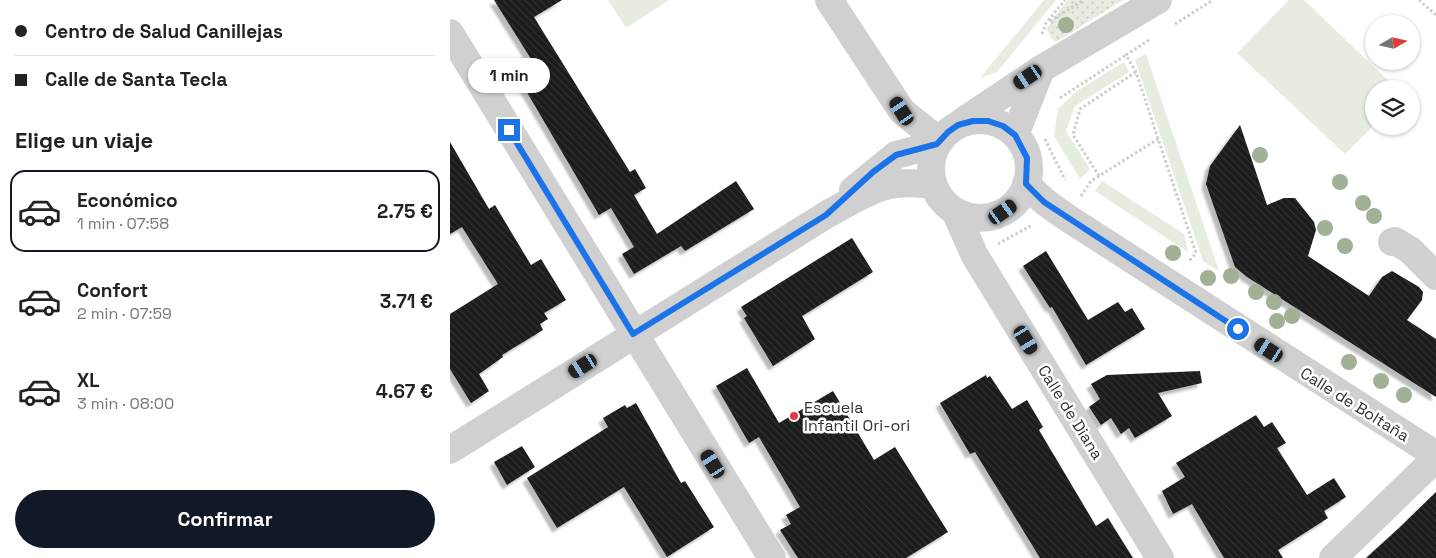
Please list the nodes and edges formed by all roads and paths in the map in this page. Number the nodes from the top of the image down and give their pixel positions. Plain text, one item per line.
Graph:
1 (830, 0) edge
2 (1065, 0) edge
3 (1084, 0) edge
4 (1158, 0) edge
5 (1213, 0) edge
6 (1418, 0) edge
7 (1436, 15) edge
8 (1046, 23) junction
9 (1174, 25) dead end
10 (450, 33) edge
11 (1150, 40) dead end
12 (1040, 41) dead end
13 (1126, 55) junction
14 (1041, 69) junction
15 (1136, 72) junction
16 (1032, 109) junction
17 (1015, 135) junction
18 (945, 137) junction
19 (1158, 139) junction
20 (1099, 176) junction
21 (1026, 184) junction
22 (1070, 184) dead end
23 (933, 185) junction
24 (1076, 189) dead end
25 (1082, 194) junction
26 (1090, 200) dead end
27 (955, 211) junction
28 (826, 215) junction
29 (1066, 218) junction
30 (1392, 242) dead end
31 (1182, 257) dead end
32 (1436, 276) edge
33 (633, 334) junction
34 (450, 450) edge
35 (1436, 457) edge
36 (772, 558) edge
37 (1160, 558) edge
38 (1333, 558) edge

1 - 18 street
2 - 8 path
3 - 8 path
4 - 14 street
5 - 9 path
6 - 7 path
8 - 12 path
10 - 33 street
11 - 13 path
13 - 15 path
13 - 16 path
14 - 16 street
14 - 18 street
15 - 19 path
15 - 20 path
16 - 17 street
16 - 22 path
17 - 18 street
17 - 21 street
18 - 23 street
18 - 28 street
19 - 20 path
19 - 31 path
20 - 25 path
21 - 27 street
21 - 29 street, Calle de Boltaña
23 - 27 street
23 - 28 street
24 - 25 path
25 - 26 path
25 - 29 path
27 - 37 street, Calle de Diana
28 - 33 street
29 - 35 street, Calle de Boltaña
30 - 32 street
33 - 34 street
33 - 36 street
35 - 38 street

